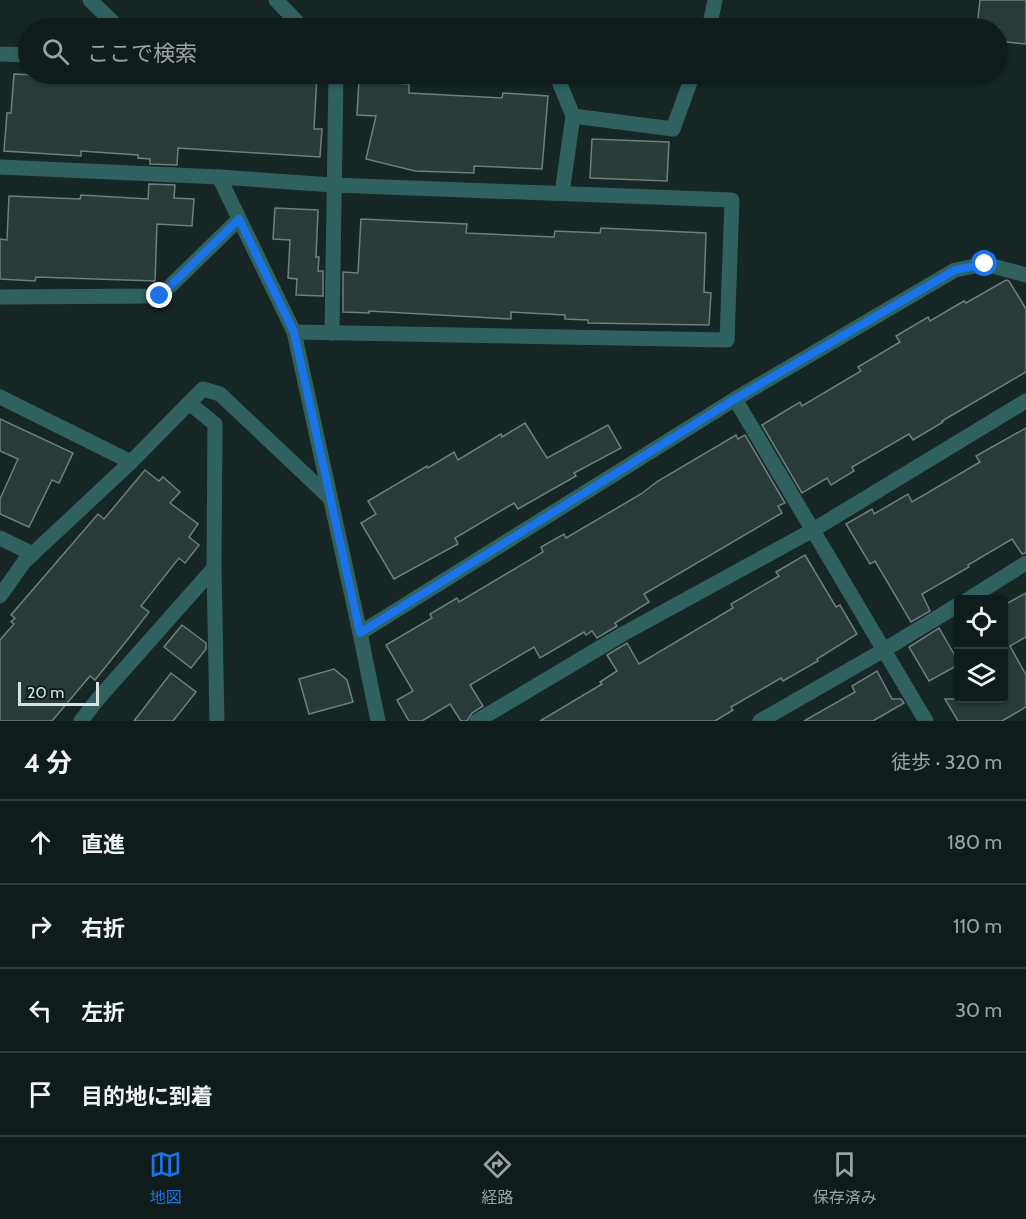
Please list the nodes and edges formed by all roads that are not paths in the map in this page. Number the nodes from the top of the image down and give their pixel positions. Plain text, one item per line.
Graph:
1 (90, 0) edge
2 (276, 0) edge
3 (715, 0) edge
4 (109, 18) edge
5 (293, 18) edge
6 (711, 18) edge
7 (0, 54) edge
8 (18, 55) edge
9 (336, 84) edge
10 (560, 84) edge
11 (689, 84) edge
12 (573, 116) junction
13 (0, 167) edge
14 (219, 177) junction
15 (333, 185) junction
16 (562, 193) junction
17 (239, 219) junction
18 (1026, 275) edge
19 (0, 297) edge
20 (294, 332) junction
21 (332, 333) junction
22 (0, 397) edge
23 (735, 399) junction
24 (1026, 401) edge
25 (189, 403) junction
26 (131, 462) junction
27 (330, 498) junction
28 (813, 530) junction
29 (0, 538) edge
30 (33, 554) junction
31 (1026, 563) edge
32 (214, 568) junction
33 (975, 595) edge
34 (0, 596) edge
35 (954, 607) edge
36 (360, 633) junction
37 (884, 650) junction
38 (81, 721) edge
39 (217, 721) edge
40 (378, 721) edge
41 (477, 721) edge
42 (760, 721) edge
43 (926, 721) edge

1 - 4 street
2 - 5 street
3 - 6 street
7 - 8 street
9 - 15 street
10 - 12 street
11 - 12 street
12 - 16 street
13 - 14 street
14 - 15 street
14 - 17 street
15 - 16 street
15 - 21 street
16 - 21 street
17 - 19 street
17 - 20 street
18 - 23 street
20 - 21 street
20 - 27 street
22 - 26 street
23 - 28 street
23 - 36 street
24 - 28 street
25 - 26 street
25 - 27 street
25 - 32 street
26 - 30 street
27 - 36 street
28 - 37 street
28 - 41 street
29 - 30 street
30 - 34 street
31 - 33 street
32 - 38 street
32 - 39 street
35 - 37 street
36 - 40 street
37 - 42 street
37 - 43 street

